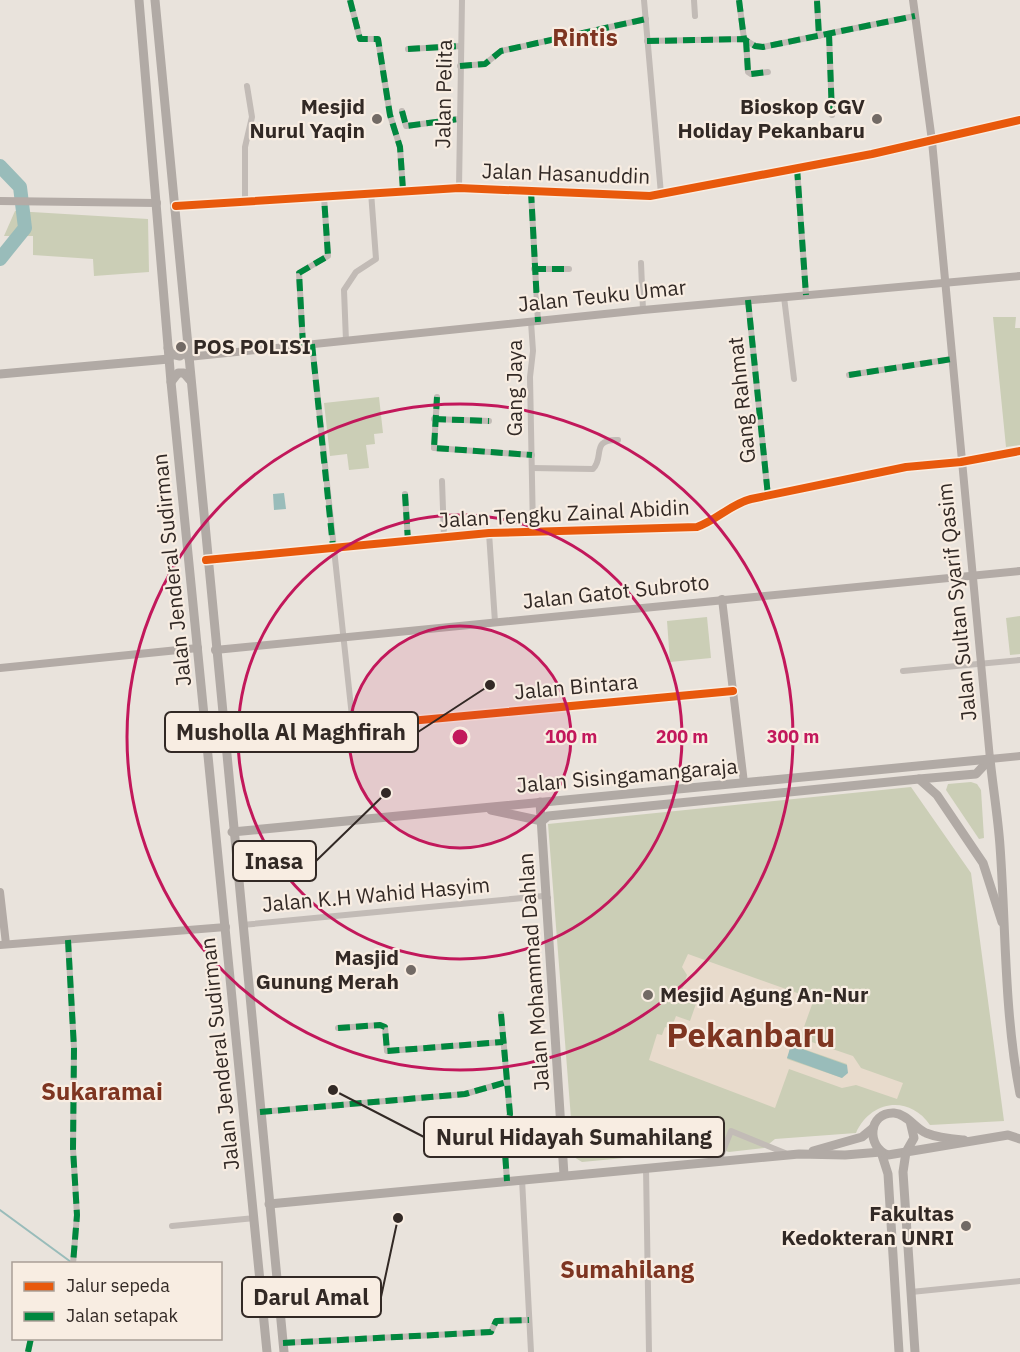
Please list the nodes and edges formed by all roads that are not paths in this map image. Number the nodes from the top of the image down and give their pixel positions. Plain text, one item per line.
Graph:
1 (139, 0) edge
2 (155, 0) edge
3 (350, 0) edge
4 (462, 0) edge
5 (644, 0) edge
6 (694, 0) edge
7 (739, 0) edge
8 (913, 0) edge
9 (817, 1) edge
10 (694, 16) dead end
11 (915, 16) junction
12 (646, 19) junction
13 (829, 34) junction
14 (819, 36) junction
15 (745, 40) junction
16 (647, 41) junction
17 (461, 46) junction
18 (408, 49) dead end
19 (460, 66) junction
20 (768, 72) dead end
21 (247, 86) dead end
22 (402, 111) dead end
23 (832, 116) dead end
24 (459, 119) junction
25 (1020, 120) edge
26 (932, 141) junction
27 (797, 168) junction
28 (459, 188) junction
29 (403, 190) junction
30 (531, 191) junction
31 (371, 192) junction
32 (661, 194) junction
33 (324, 197) junction
34 (0, 201) edge
35 (157, 203) junction
36 (245, 203) junction
37 (176, 206) junction
38 (641, 263) dead end
39 (534, 269) junction
40 (569, 269) dead end
41 (1020, 276) edge
42 (945, 281) junction
43 (807, 295) junction
44 (784, 297) junction
45 (748, 300) junction
46 (643, 310) junction
47 (534, 322) junction
48 (346, 341) junction
49 (307, 345) junction
50 (187, 346) junction
51 (168, 354) junction
52 (188, 357) junction
53 (952, 359) junction
54 (0, 374) edge
55 (849, 375) dead end
56 (794, 379) dead end
57 (190, 380) junction
58 (171, 382) junction
59 (437, 397) dead end
60 (435, 419) junction
61 (489, 421) dead end
62 (618, 440) dead end
63 (1020, 451) edge
64 (532, 455) junction
65 (961, 462) junction
66 (532, 468) junction
67 (442, 480) dead end
68 (405, 494) dead end
69 (768, 496) junction
70 (533, 531) junction
71 (489, 533) junction
72 (444, 537) junction
73 (408, 541) junction
74 (333, 547) junction
75 (206, 560) junction
76 (1020, 571) edge
77 (973, 576) junction
78 (722, 599) junction
79 (495, 622) junction
80 (342, 638) junction
81 (198, 648) junction
82 (215, 650) junction
83 (1020, 660) edge
84 (981, 664) junction
85 (0, 668) edge
86 (903, 671) dead end
87 (733, 691) junction
88 (352, 726) junction
89 (280, 733) dead end
90 (1020, 756) edge
91 (990, 759) junction
92 (919, 779) junction
93 (744, 783) junction
94 (767, 794) junction
95 (540, 802) junction
96 (483, 808) junction
97 (542, 821) junction
98 (232, 832) junction
99 (0, 892) edge
100 (548, 898) junction
101 (1002, 922) junction
102 (242, 925) junction
103 (226, 927) junction
104 (68, 940) junction
105 (3, 944) edge
106 (501, 1014) dead end
107 (338, 1028) dead end
108 (503, 1042) junction
109 (507, 1082) junction
110 (1020, 1094) edge
111 (260, 1112) junction
112 (910, 1121) junction
113 (873, 1128) junction
114 (1020, 1139) edge
115 (964, 1140) junction
116 (881, 1152) junction
117 (906, 1152) junction
118 (799, 1154) junction
119 (789, 1155) junction
120 (719, 1161) junction
121 (646, 1168) junction
122 (564, 1175) junction
123 (522, 1179) junction
124 (507, 1181) junction
125 (269, 1204) junction
126 (255, 1218) junction
127 (172, 1226) dead end
128 (73, 1262) edge
129 (1020, 1281) edge
130 (911, 1292) junction
131 (529, 1320) junction
132 (283, 1348) edge
133 (267, 1352) edge
134 (531, 1352) edge
135 (649, 1352) edge
136 (899, 1352) edge
137 (915, 1352) edge

1 - 35 main road, Jalan Jenderal Sudirman
2 - 37 main road, Jalan Jenderal Sudirman
3 - 29 street
4 - 17 street, Jalan Pelita
5 - 12 street
6 - 10 street
7 - 15 street
8 - 11 street, Jalan Sultan Syarif Qasim
9 - 14 street
11 - 13 street
11 - 26 street, Jalan Sultan Syarif Qasim
12 - 16 street
12 - 19 street
13 - 14 street
13 - 23 street
14 - 15 street
15 - 16 street
15 - 20 street
16 - 32 street
17 - 18 street
17 - 19 street, Jalan Pelita
19 - 24 street, Jalan Pelita
21 - 36 street
22 - 24 street
24 - 28 street, Jalan Pelita
25 - 26 street, Jalan Hasanuddin
26 - 27 street, Jalan Hasanuddin
26 - 42 street, Jalan Sultan Syarif Qasim
27 - 32 street, Jalan Hasanuddin
27 - 43 street
28 - 29 street, Jalan Hasanuddin
28 - 30 street, Jalan Hasanuddin
29 - 31 street, Jalan Hasanuddin
30 - 32 street, Jalan Hasanuddin
30 - 39 street, Gang Jaya
31 - 33 street, Jalan Hasanuddin
31 - 48 street
33 - 36 street, Jalan Hasanuddin
33 - 49 street
34 - 35 street
35 - 51 main road, Jalan Jenderal Sudirman
36 - 37 street, Jalan Hasanuddin
37 - 50 main road, Jalan Jenderal Sudirman
38 - 46 street
39 - 40 street
39 - 47 street, Gang Jaya
41 - 42 street, Jalan Teuku Umar
42 - 43 street, Jalan Teuku Umar
42 - 53 street, Jalan Sultan Syarif Qasim
43 - 44 street, Jalan Teuku Umar
44 - 45 street, Jalan Teuku Umar
44 - 56 street
45 - 46 street, Jalan Teuku Umar
45 - 69 street, Gang Rahmat
46 - 47 street, Jalan Teuku Umar
47 - 48 street, Jalan Teuku Umar
47 - 64 street, Gang Jaya
48 - 49 street, Jalan Teuku Umar
49 - 52 street, Jalan Teuku Umar
49 - 74 street
50 - 51 main road
50 - 52 main road, Jalan Jenderal Sudirman
51 - 54 main road
51 - 58 main road, Jalan Jenderal Sudirman
52 - 57 main road, Jalan Jenderal Sudirman
53 - 55 street
53 - 65 street, Jalan Sultan Syarif Qasim
57 - 58 main road
57 - 75 main road, Jalan Jenderal Sudirman
58 - 81 main road, Jalan Jenderal Sudirman
59 - 60 street, Gang Jaya
60 - 61 street, Gang Jaya
60 - 64 street, Gang Jaya
62 - 66 street, Gang Jaya
63 - 65 street, Jalan Tengku Zainal Abidin
64 - 66 street, Gang Jaya
65 - 69 street, Jalan Tengku Zainal Abidin
65 - 77 street, Jalan Sultan Syarif Qasim
66 - 70 street, Gang Jaya
67 - 72 street
68 - 73 street
69 - 70 street, Jalan Tengku Zainal Abidin
70 - 71 street, Jalan Tengku Zainal Abidin
71 - 72 street, Jalan Tengku Zainal Abidin
71 - 79 street
72 - 73 street, Jalan Tengku Zainal Abidin
73 - 74 street, Jalan Tengku Zainal Abidin
74 - 75 street, Jalan Tengku Zainal Abidin
74 - 80 street
75 - 82 main road, Jalan Jenderal Sudirman
76 - 77 street, Jalan Gatot Subroto
77 - 78 street, Jalan Gatot Subroto
77 - 84 street, Jalan Sultan Syarif Qasim
78 - 79 street, Jalan Gatot Subroto
78 - 87 street
79 - 80 street, Jalan Gatot Subroto
80 - 82 street, Jalan Gatot Subroto
80 - 88 street
81 - 85 street
81 - 103 main road, Jalan Jenderal Sudirman
82 - 98 main road, Jalan Jenderal Sudirman
83 - 84 street
84 - 86 street
84 - 91 street, Jalan Sultan Syarif Qasim
87 - 88 street, Jalan Bintara
87 - 93 street
88 - 89 street, Jalan Bintara
90 - 91 street, Jalan Sisingamangaraja
91 - 92 main road, Jalan Sisingamangaraja
91 - 93 main road, Jalan Sisingamangaraja
91 - 101 main road, Jalan Sultan Syarif Qasim
92 - 94 main road, Jalan Sisingamangaraja
92 - 101 main road
93 - 94 main road
93 - 95 main road, Jalan Sisingamangaraja
94 - 97 main road, Jalan Sisingamangaraja
95 - 96 main road, Jalan Sisingamangaraja
95 - 97 main road, Jalan Mohammad Dahlan
96 - 97 main road, Jalan Sisingamangaraja
96 - 98 main road, Jalan Sisingamangaraja
97 - 100 main road, Jalan Mohammad Dahlan
98 - 102 main road, Jalan Jenderal Sudirman
99 - 105 street
100 - 102 street, Jalan K.H Wahid Hasyim
100 - 122 main road, Jalan Mohammad Dahlan
101 - 110 main road, Jalan Sultan Syarif Qasim
102 - 111 main road, Jalan Jenderal Sudirman
103 - 104 street
103 - 126 main road, Jalan Jenderal Sudirman
104 - 105 street
104 - 128 street
106 - 108 street
107 - 108 street
108 - 109 street
109 - 111 street
109 - 124 street
111 - 125 main road, Jalan Jenderal Sudirman
112 - 113 main road
112 - 115 main road
112 - 117 main road
113 - 116 main road
113 - 118 main road
114 - 115 main road
115 - 117 main road
116 - 117 main road
116 - 118 main road
116 - 136 main road
117 - 130 main road
118 - 119 main road
119 - 120 main road
119 - 120 street
120 - 121 main road
121 - 122 main road
121 - 135 street
122 - 123 main road
123 - 124 main road
123 - 131 street
124 - 125 main road
125 - 132 main road, Jalan Jenderal Sudirman
126 - 127 street
126 - 133 main road, Jalan Jenderal Sudirman
129 - 130 street
130 - 137 main road
131 - 132 street
131 - 134 street

